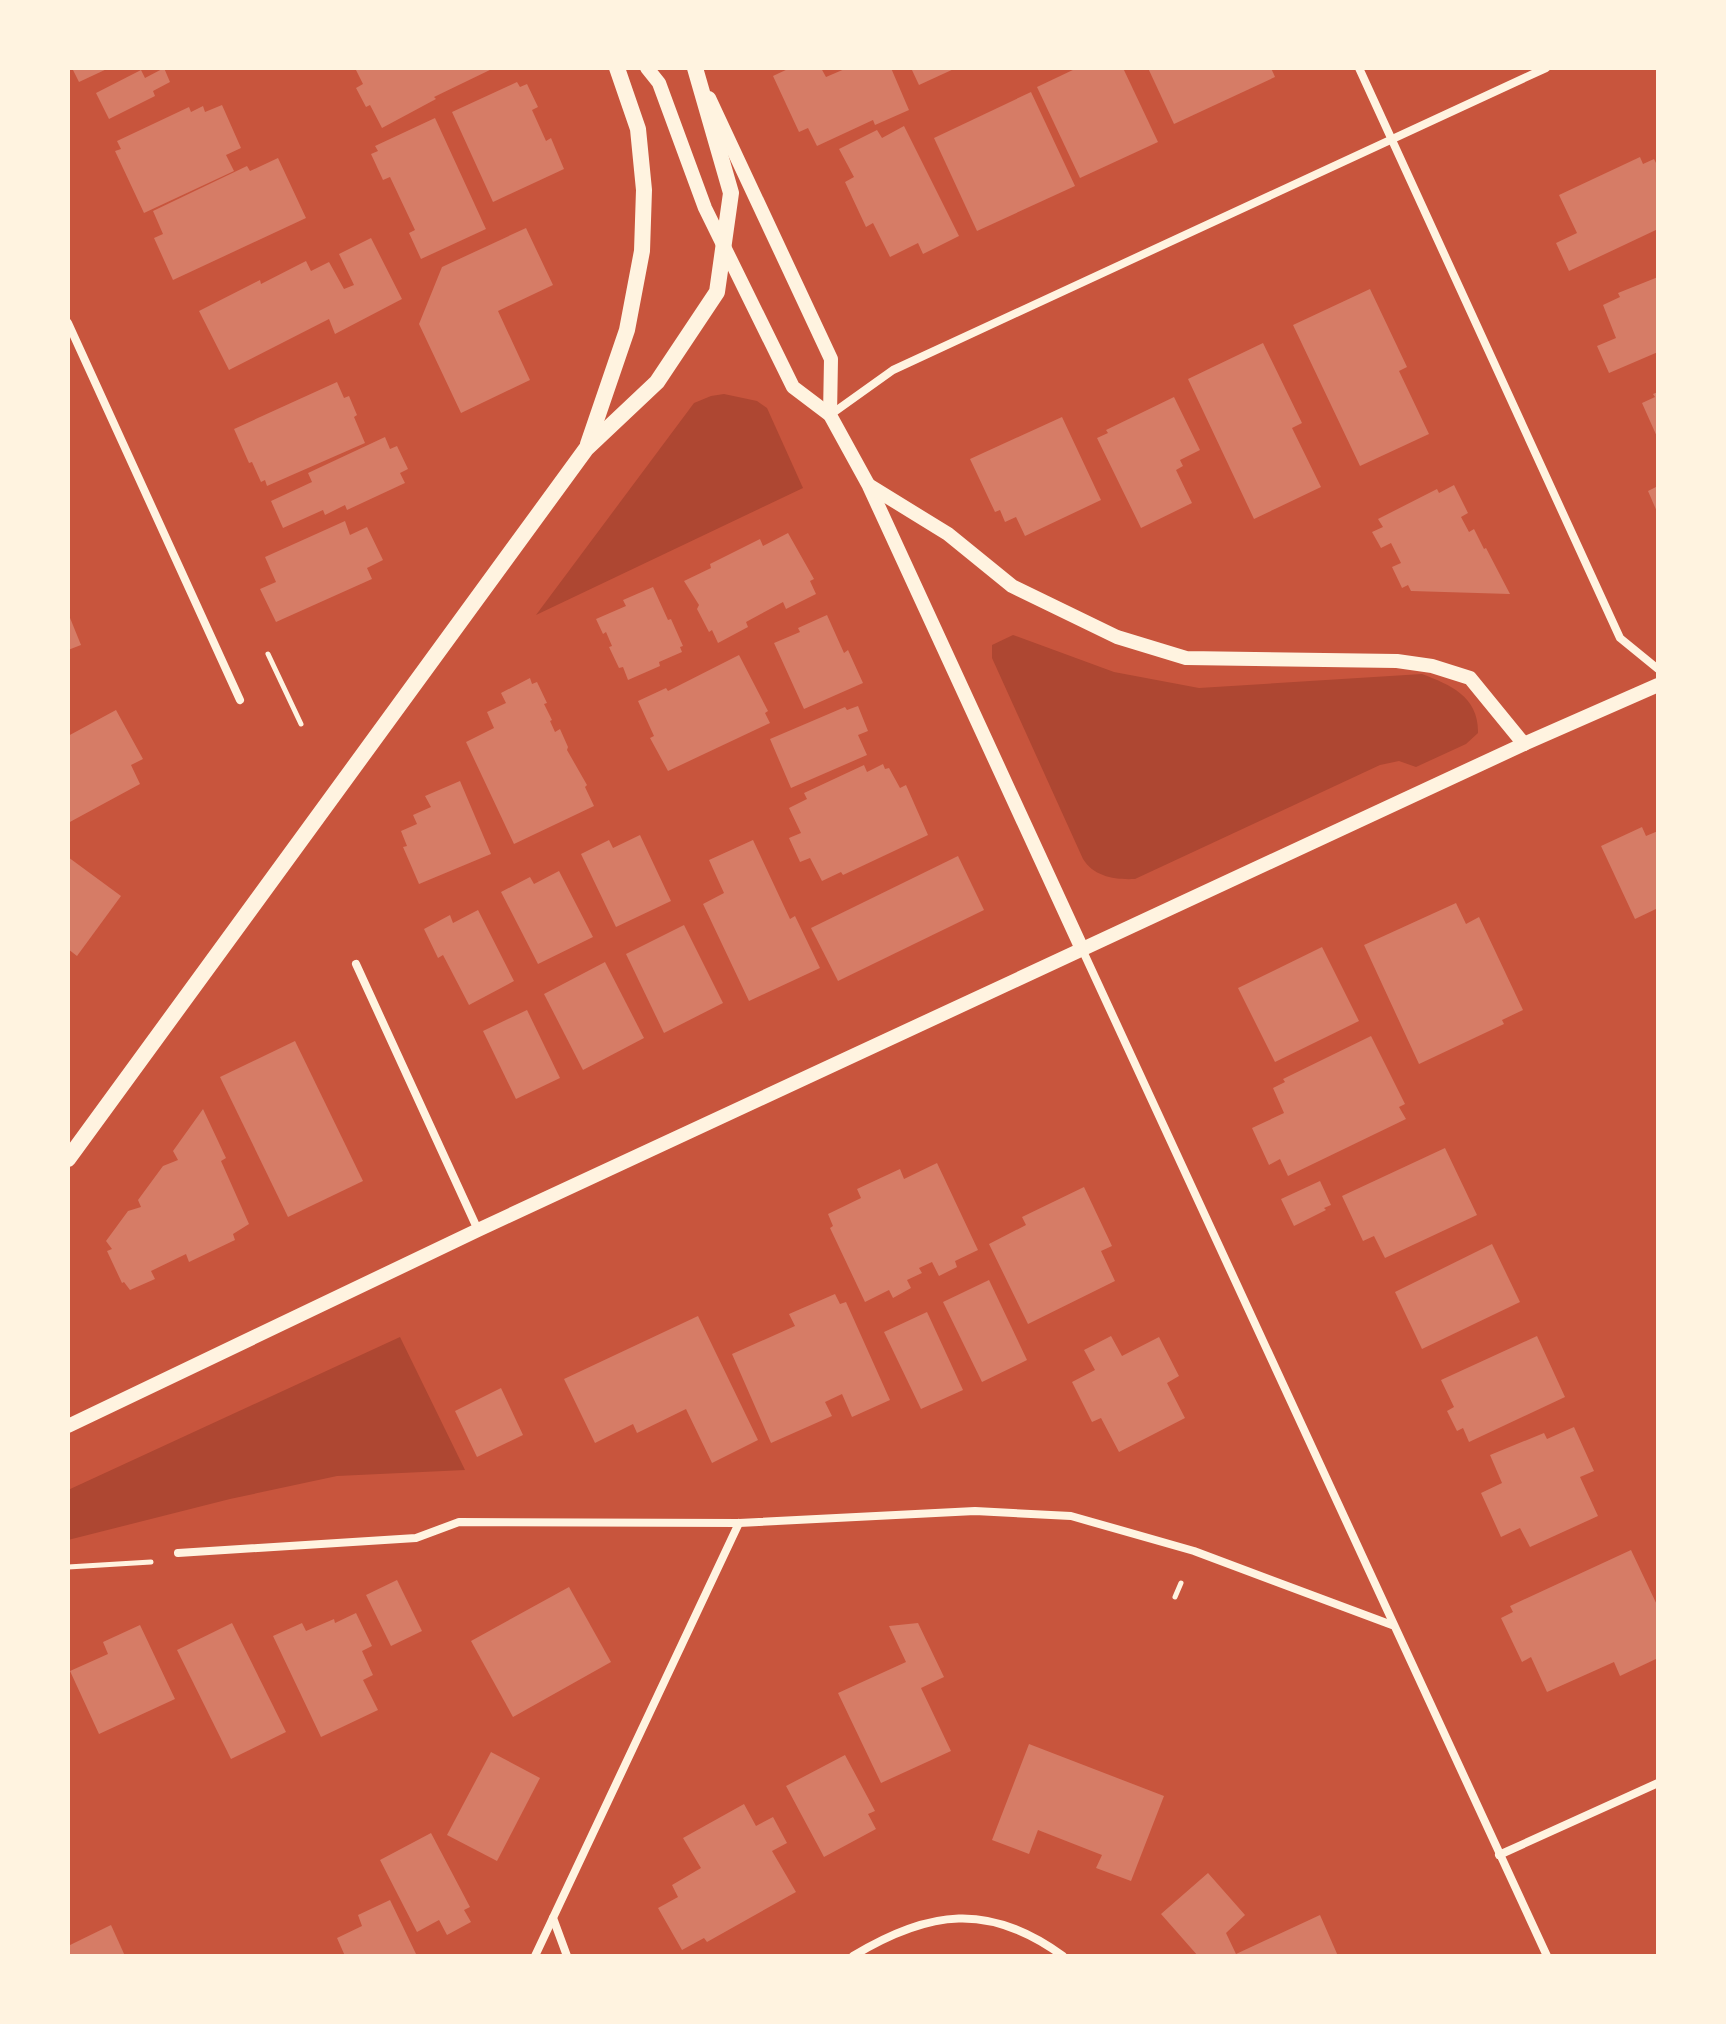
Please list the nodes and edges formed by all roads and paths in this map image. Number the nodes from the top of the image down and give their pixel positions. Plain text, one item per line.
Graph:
1 (617, 68) edge
2 (647, 68) edge
3 (695, 68) edge
4 (1359, 68) edge
5 (1546, 68) edge
6 (1392, 140) junction
7 (723, 246) junction
8 (68, 323) edge
9 (830, 415) junction
10 (586, 449) junction
11 (869, 486) junction
12 (268, 654) dead end
13 (1658, 669) edge
14 (1658, 685) edge
15 (240, 700) dead end
16 (301, 724) dead end
17 (1524, 744) junction
18 (1082, 949) junction
19 (356, 964) dead end
20 (68, 1159) edge
21 (478, 1230) junction
22 (68, 1426) edge
23 (739, 1523) junction
24 (178, 1553) dead end
25 (154, 1562) dead end
26 (68, 1567) edge
27 (1181, 1583) dead end
28 (1175, 1597) dead end
29 (1392, 1625) junction
30 (1658, 1783) edge
31 (1499, 1855) junction
32 (553, 1917) junction
33 (535, 1956) edge
34 (567, 1956) edge
35 (853, 1956) edge
36 (1063, 1956) edge
37 (1547, 1956) edge

1 - 10 main road
2 - 7 street
3 - 7 main road
3 - 9 street
4 - 6 street
5 - 6 street
6 - 9 street
6 - 13 street
7 - 9 street
7 - 10 main road
8 - 15 street
9 - 11 street
10 - 20 main road
11 - 17 street
11 - 18 street
12 - 16 path
14 - 17 street
17 - 18 street
18 - 21 street
18 - 29 street
19 - 21 street
21 - 22 street
23 - 24 street
23 - 29 street
23 - 32 street
25 - 26 path
27 - 28 path
29 - 31 street
30 - 31 street
31 - 37 street
32 - 33 street
32 - 34 street
35 - 36 street

